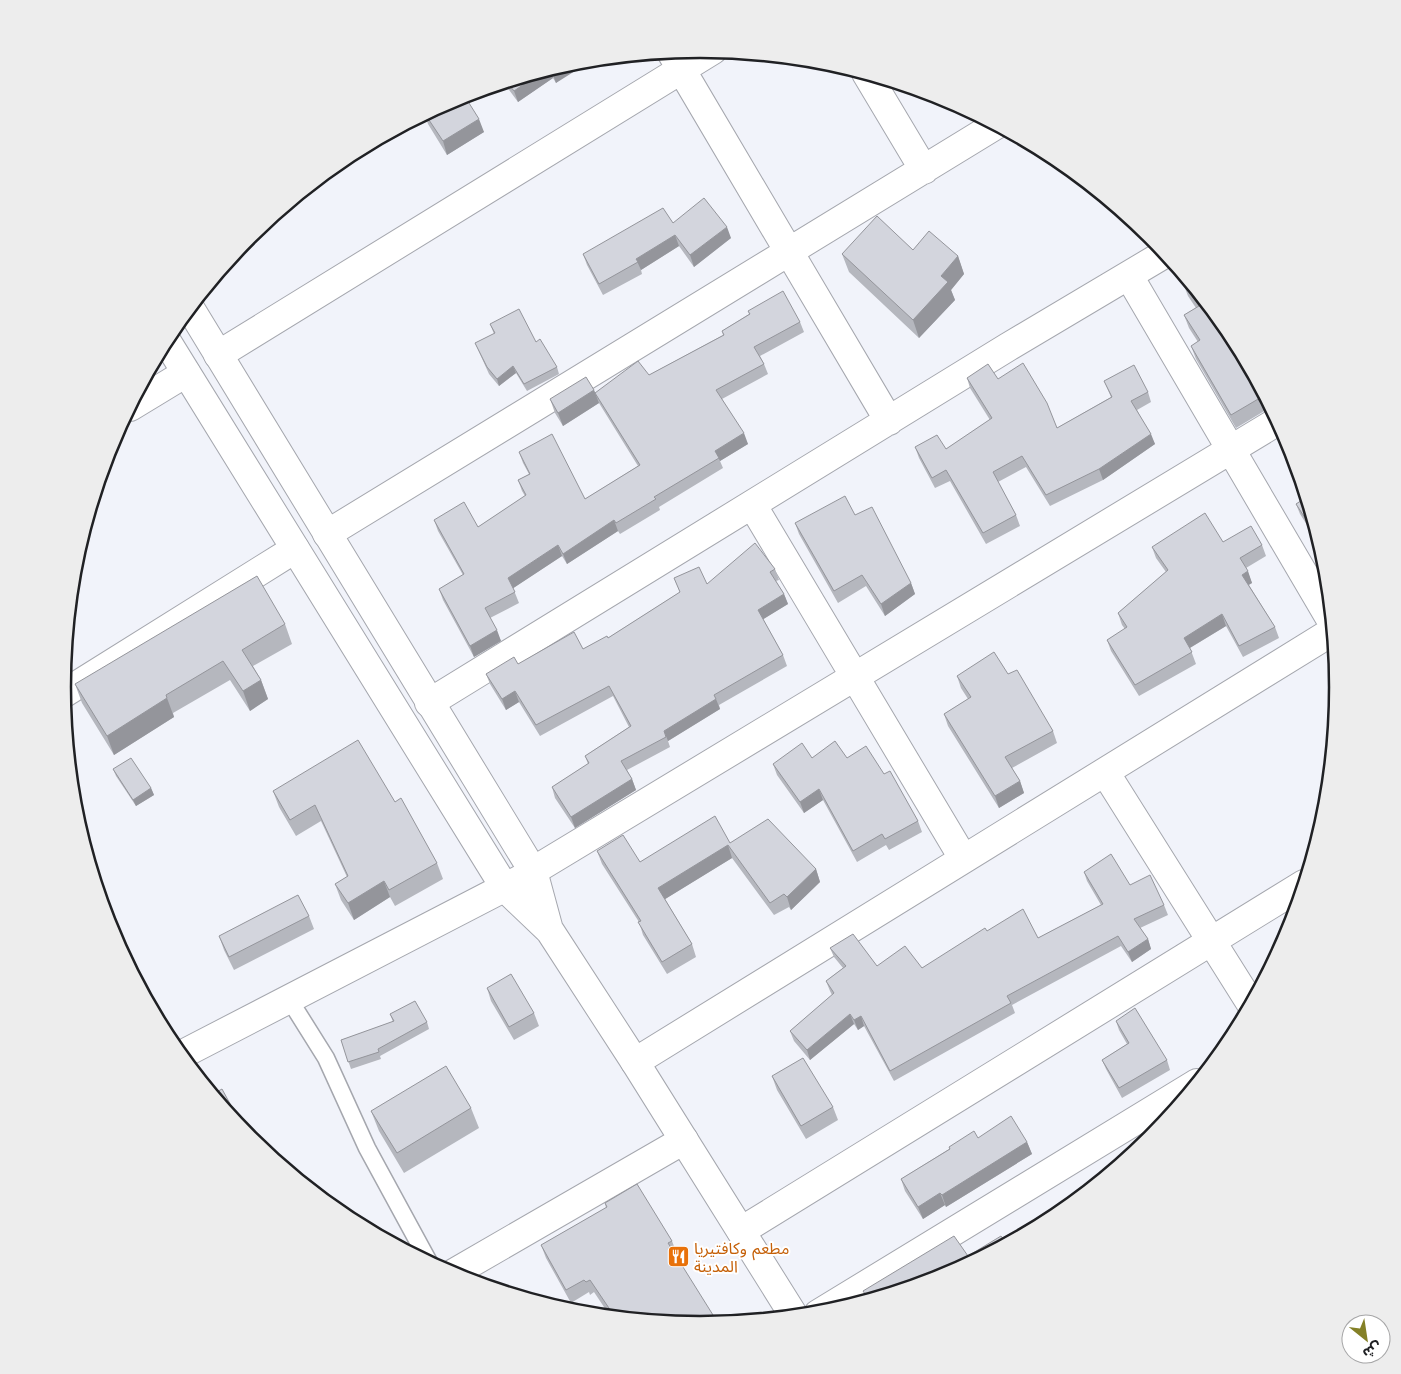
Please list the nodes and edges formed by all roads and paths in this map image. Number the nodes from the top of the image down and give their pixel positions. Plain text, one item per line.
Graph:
1 (676, 60) edge
2 (870, 81) edge
3 (991, 128) edge
4 (924, 170) junction
5 (788, 253) junction
6 (1160, 257) edge
7 (1129, 276) junction
8 (194, 314) edge
9 (170, 347) edge
10 (218, 355) junction
11 (186, 373) junction
12 (140, 401) edge
13 (889, 421) junction
14 (1272, 425) edge
15 (1230, 450) junction
16 (753, 506) junction
17 (327, 534) junction
18 (295, 549) junction
19 (1326, 611) edge
20 (1328, 634) edge
21 (856, 677) junction
22 (71, 689) edge
23 (429, 703) junction
24 (1105, 772) junction
25 (963, 858) junction
26 (532, 871) junction
27 (505, 888) junction
28 (1297, 888) edge
29 (550, 931) junction
30 (1211, 940) junction
31 (289, 999) junction
32 (1248, 999) edge
33 (188, 1052) edge
34 (635, 1062) junction
35 (1181, 1093) edge
36 (684, 1140) junction
37 (741, 1231) junction
38 (424, 1253) edge
39 (460, 1269) edge
40 (841, 1300) edge
41 (790, 1310) edge

1 - 5 street
1 - 10 street
2 - 4 street
3 - 4 street
4 - 5 street
5 - 13 street
5 - 17 street
6 - 7 street
7 - 13 street
7 - 15 street
8 - 10 street
9 - 11 street
10 - 17 street
11 - 12 street
11 - 18 street
13 - 16 street
14 - 15 street
15 - 19 street
15 - 21 street
16 - 21 street
16 - 23 street
17 - 23 street
18 - 22 street
18 - 27 street
20 - 24 street
21 - 25 street
21 - 26 street
23 - 26 street
24 - 25 street
24 - 30 street
25 - 34 street
26 - 27 street
26 - 29 street
27 - 29 street
27 - 31 street
28 - 30 street
29 - 34 street
30 - 32 street
30 - 37 street
31 - 33 street
31 - 38 lane
34 - 36 street
35 - 40 street
36 - 37 street
36 - 39 street
37 - 41 street

